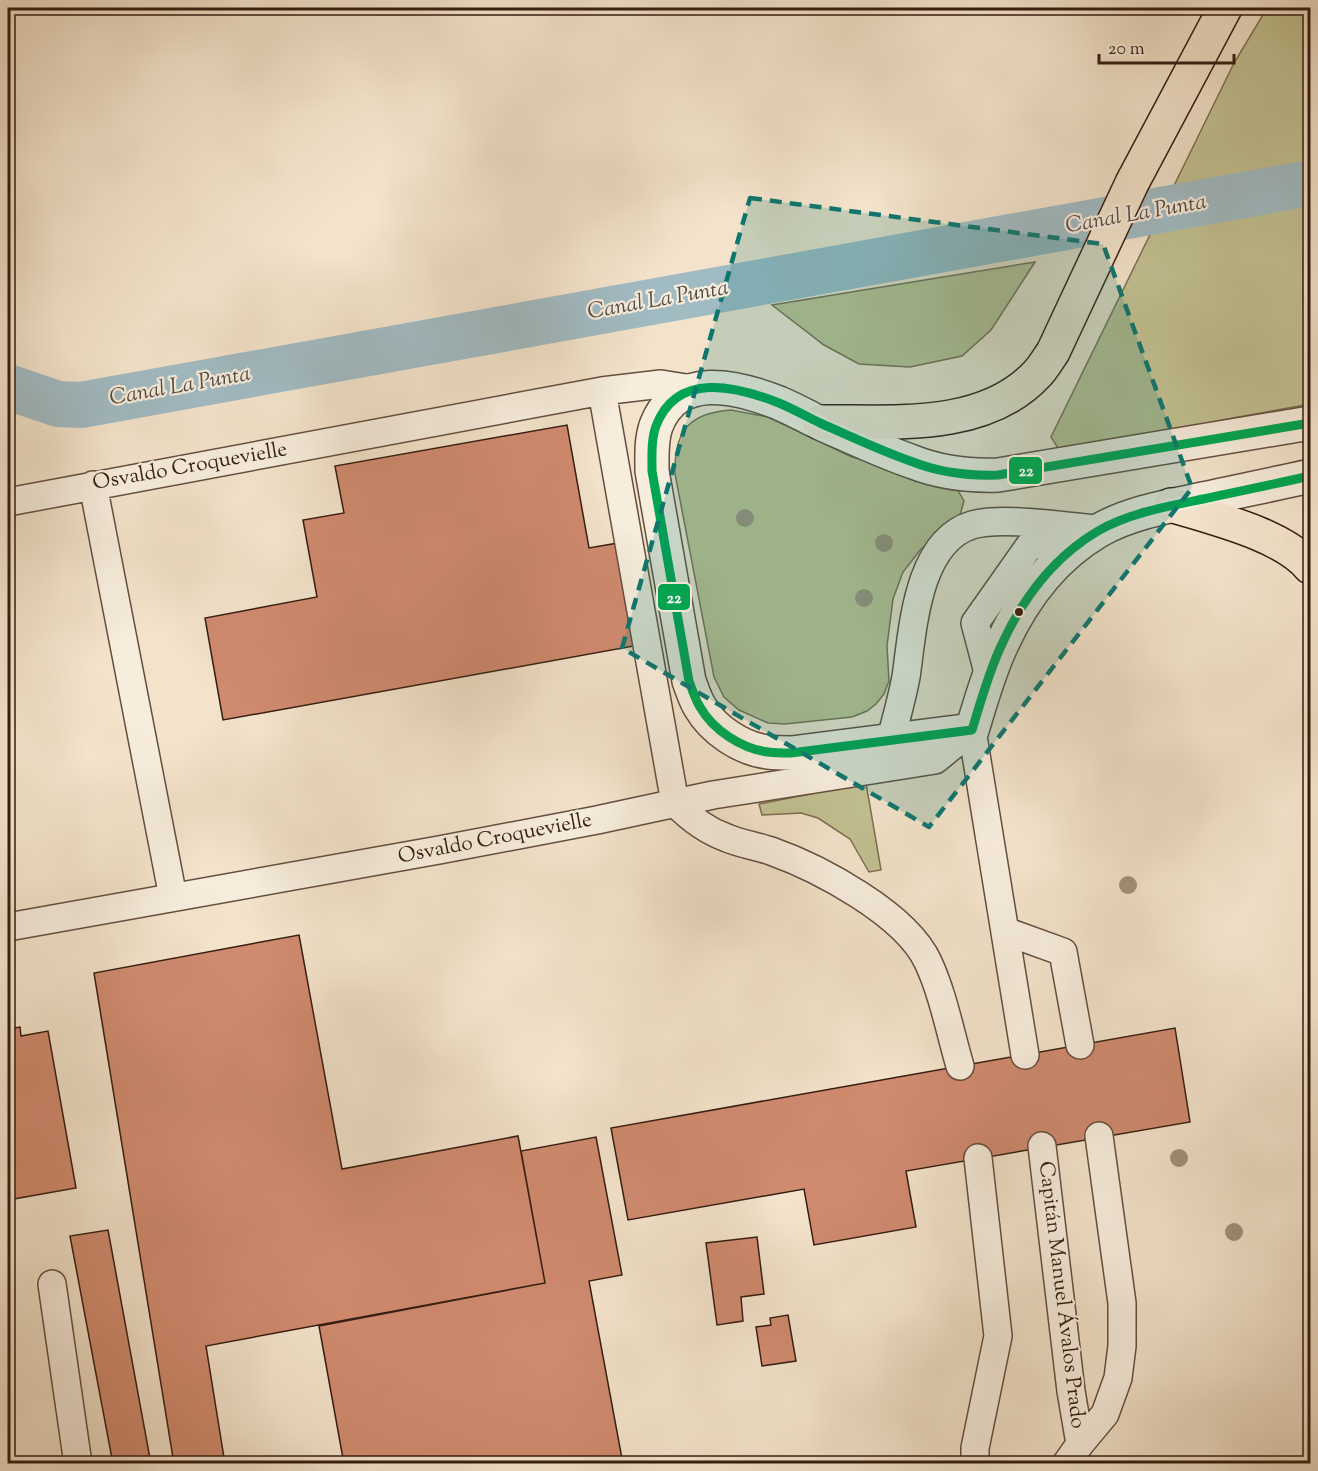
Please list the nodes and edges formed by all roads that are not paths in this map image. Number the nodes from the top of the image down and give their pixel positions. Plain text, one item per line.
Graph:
1 (1225, 8) edge
2 (692, 389) junction
3 (602, 391) junction
4 (819, 422) junction
5 (1311, 423) edge
6 (1311, 476) edge
7 (93, 485) junction
8 (8, 502) edge
9 (1171, 505) junction
10 (1089, 537) junction
11 (1311, 567) edge
12 (972, 730) junction
13 (891, 739) junction
14 (675, 803) junction
15 (173, 897) junction
16 (8, 927) edge
17 (1005, 931) junction
18 (1080, 1045) dead end
19 (1025, 1055) dead end
20 (960, 1066) dead end
21 (1099, 1136) dead end
22 (1042, 1146) dead end
23 (978, 1158) dead end
24 (51, 1284) dead end
25 (1073, 1454) edge
26 (78, 1464) edge
27 (975, 1464) edge

1 - 4 highway
2 - 3 lane, Osvaldo Croquevielle
2 - 4 street
2 - 13 street
3 - 7 lane, Osvaldo Croquevielle
3 - 14 lane
4 - 5 street
6 - 9 street
7 - 8 lane, Osvaldo Croquevielle
7 - 15 lane
9 - 10 street
9 - 11 highway
10 - 12 street
10 - 13 lane
12 - 13 street
12 - 14 lane, Osvaldo Croquevielle
12 - 17 lane
14 - 15 lane, Osvaldo Croquevielle
14 - 20 lane
15 - 16 lane, Osvaldo Croquevielle
17 - 18 lane
17 - 19 lane
21 - 25 lane, Capitán Manuel Ávalos Prado
22 - 25 lane, Capitán Manuel Ávalos Prado
23 - 27 lane
24 - 26 lane

